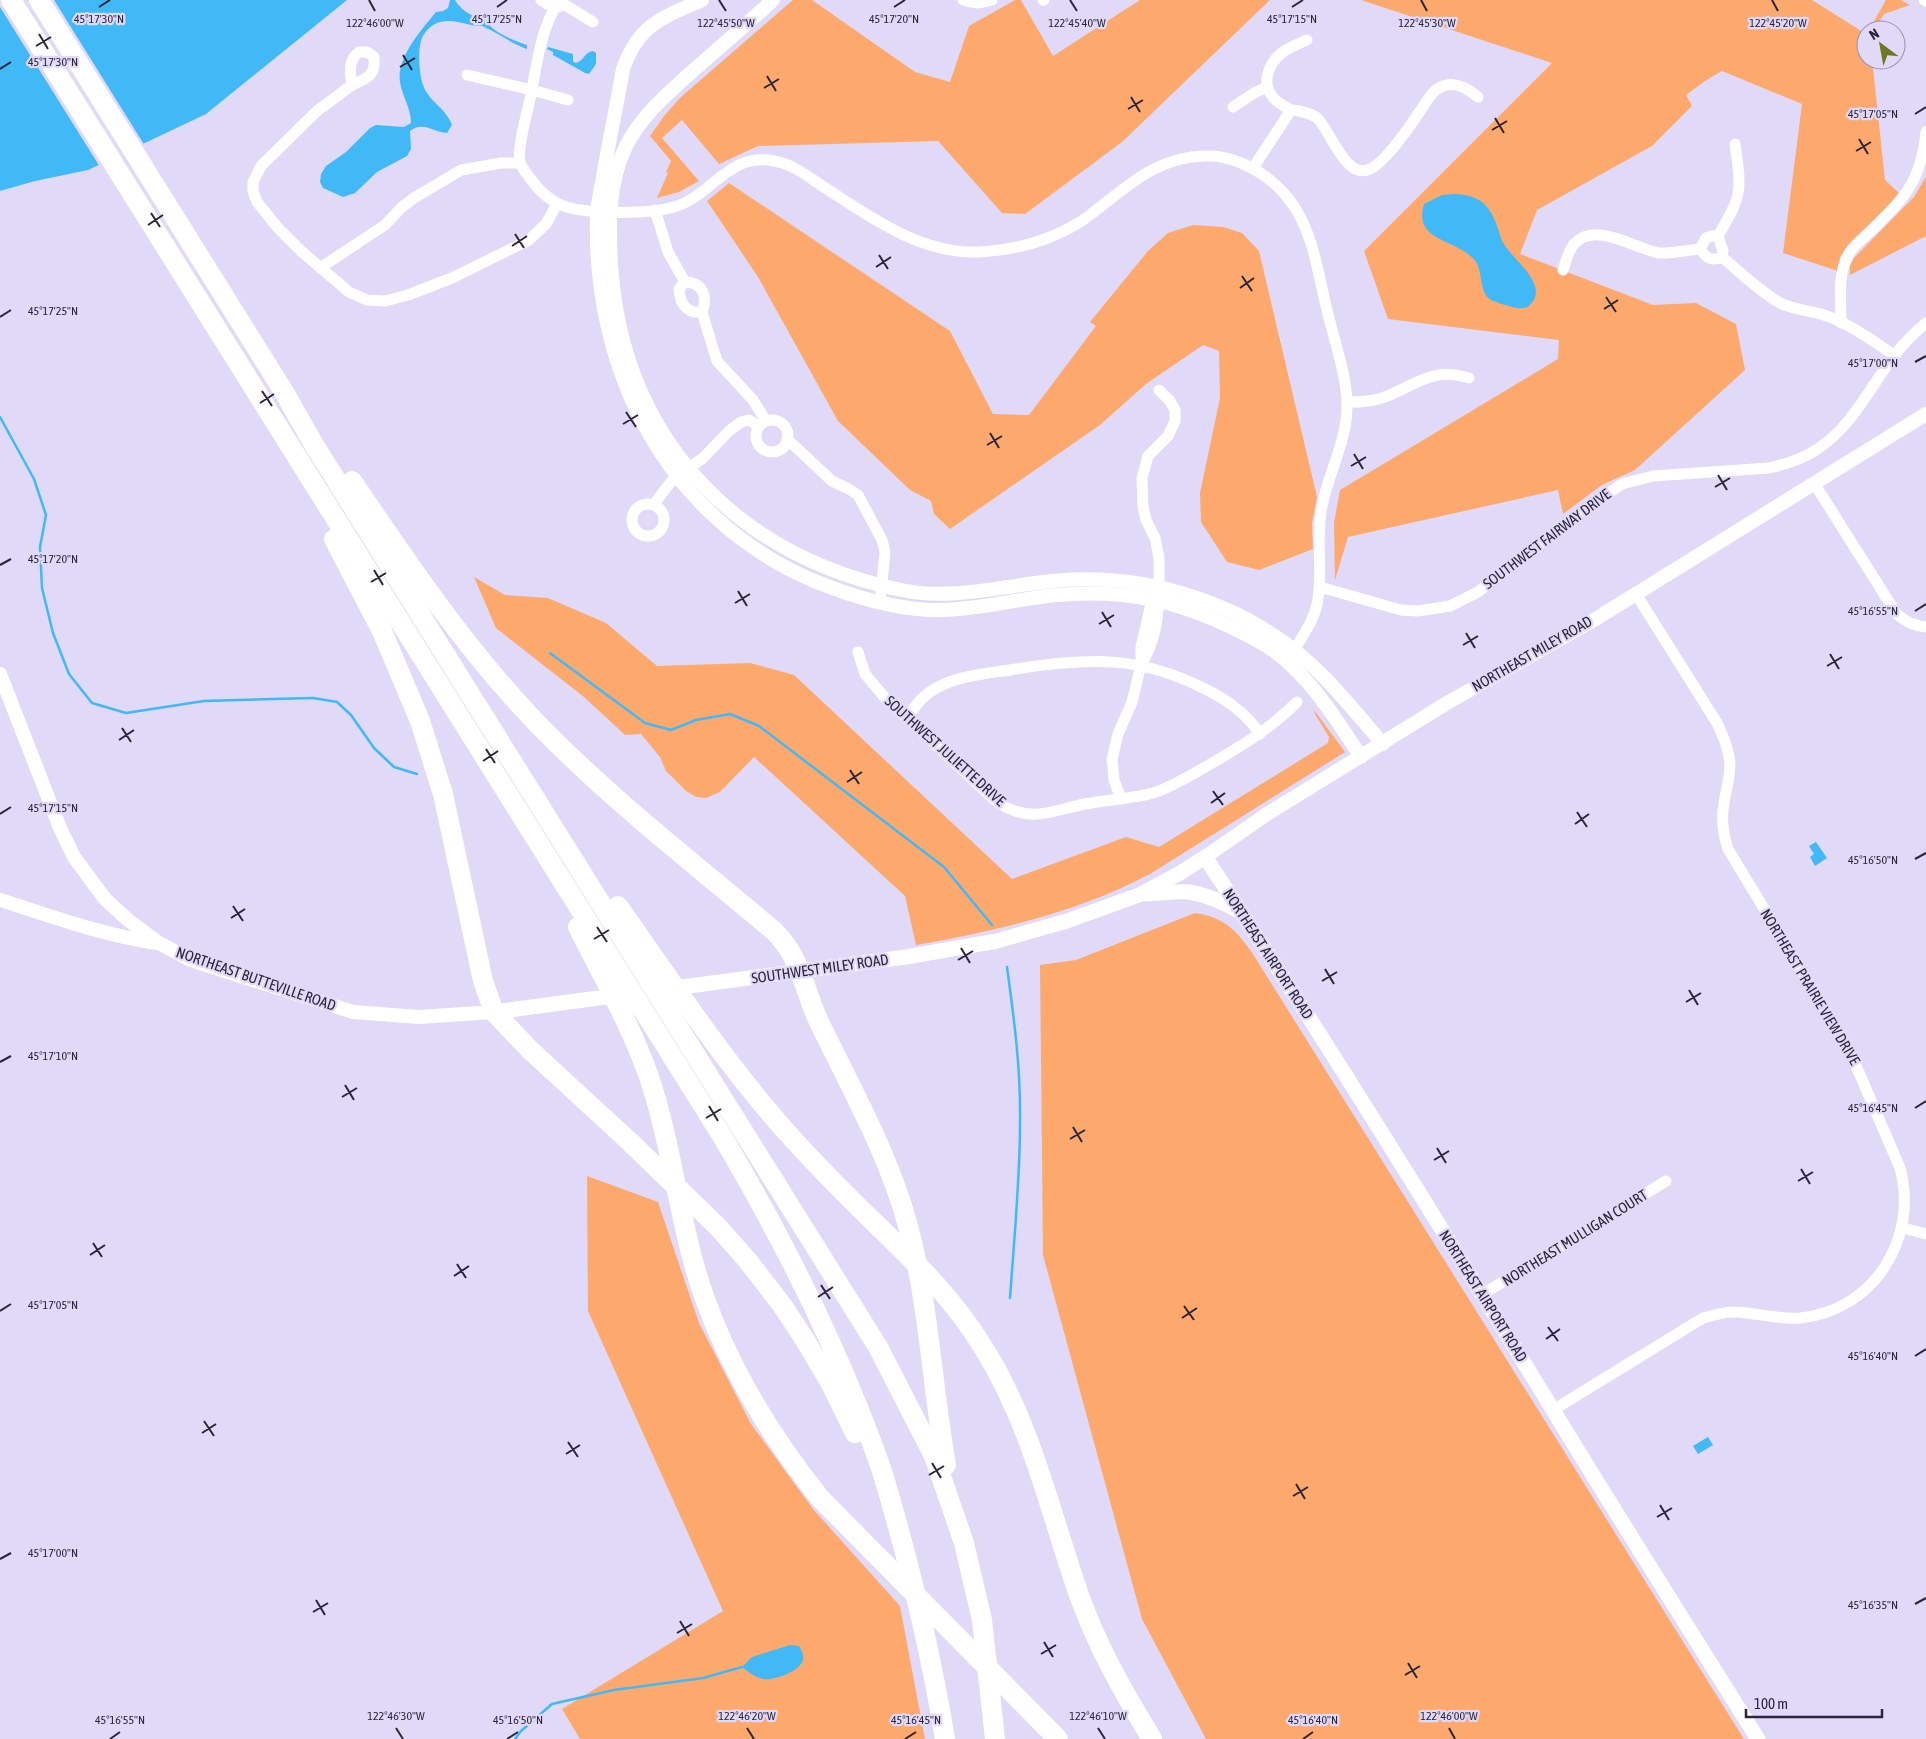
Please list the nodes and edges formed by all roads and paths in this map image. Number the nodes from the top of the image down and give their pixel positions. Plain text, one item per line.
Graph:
1 (11, 0) edge
2 (39, 0) edge
3 (541, 0) edge
4 (702, 0) edge
5 (773, 0) edge
6 (963, 0) edge
7 (992, 0) edge
8 (556, 4) edge
9 (593, 22) dead end
10 (1307, 40) dead end
11 (467, 75) dead end
12 (352, 84) dead end
13 (1267, 87) junction
14 (532, 90) junction
15 (1478, 97) dead end
16 (568, 100) dead end
17 (1233, 108) dead end
18 (1291, 110) junction
19 (1926, 132) edge
20 (1735, 144) dead end
21 (520, 163) junction
22 (1253, 168) junction
23 (557, 204) junction
24 (655, 210) junction
25 (603, 211) junction
26 (1718, 236) junction
27 (1700, 249) junction
28 (1722, 257) junction
29 (320, 268) junction
30 (1563, 270) dead end
31 (685, 282) junction
32 (702, 312) junction
33 (1926, 322) edge
34 (1841, 323) junction
35 (1894, 355) junction
36 (1469, 378) dead end
37 (1160, 390) dead end
38 (284, 392) junction
39 (1347, 402) junction
40 (1926, 414) edge
41 (763, 423) junction
42 (284, 436) junction
43 (787, 439) junction
44 (682, 473) junction
45 (1814, 483) junction
46 (654, 504) dead end
47 (882, 586) junction
48 (1320, 587) junction
49 (1158, 593) junction
50 (1636, 594) junction
51 (880, 602) junction
52 (1926, 627) edge
53 (858, 652) dead end
54 (1291, 656) junction
55 (1141, 665) junction
56 (0, 674) edge
57 (1296, 702) dead end
58 (907, 718) junction
59 (1260, 734) junction
60 (1383, 744) junction
61 (1361, 757) junction
62 (1121, 799) junction
63 (540, 804) junction
64 (539, 844) junction
65 (1205, 857) junction
66 (1139, 895) junction
67 (0, 900) edge
68 (1241, 912) junction
69 (159, 943) junction
70 (800, 971) junction
71 (494, 1012) junction
72 (1666, 1181) dead end
73 (1902, 1228) junction
74 (1926, 1234) edge
75 (1483, 1294) junction
76 (1553, 1410) junction
77 (954, 1512) junction
78 (895, 1519) junction
79 (995, 1737) edge
80 (946, 1739) edge
81 (1058, 1739) edge
82 (1152, 1739) edge
83 (1758, 1739) edge

1 - 42 highway
2 - 38 highway
3 - 8 street
4 - 25 street
5 - 25 street
6 - 7 street
8 - 9 street
8 - 14 street
10 - 13 street
11 - 14 street
12 - 29 street
13 - 17 street
13 - 18 street
14 - 16 street
14 - 21 street
15 - 18 street
18 - 22 street
19 - 34 street
20 - 26 street
21 - 23 street
21 - 29 street
22 - 24 street
22 - 39 street
23 - 25 street
23 - 29 street
24 - 25 street
24 - 31 street
25 - 44 street
26 - 27 street
26 - 28 street
27 - 28 street
27 - 30 street
28 - 34 street
31 - 32 street
31 - 32 street
32 - 41 street
33 - 35 street, SOUTHWEST FAIRWAY DRIVE
34 - 35 street
35 - 48 street, SOUTHWEST FAIRWAY DRIVE
36 - 39 street
37 - 49 street
38 - 63 highway
38 - 70 highway
39 - 48 street
40 - 45 street, NORTHEAST MILEY ROAD
41 - 43 street
41 - 43 street
41 - 44 street
42 - 64 highway
42 - 71 highway
43 - 47 street
44 - 46 street
44 - 47 street
44 - 51 street
45 - 50 street, NORTHEAST MILEY ROAD
45 - 52 street
47 - 49 street
47 - 51 street
48 - 54 street
49 - 51 street
49 - 54 street
49 - 55 street
50 - 60 street, NORTHEAST MILEY ROAD
50 - 73 street, NORTHEAST PRAIRIE VIEW DRIVE
53 - 58 street, SOUTHWEST JULIETTE DRIVE
54 - 60 street
54 - 61 street
55 - 58 street
55 - 59 street
55 - 62 street
56 - 69 street, NORTHEAST BUTTEVILLE ROAD
57 - 59 street, SOUTHWEST JULIETTE DRIVE
58 - 62 street, SOUTHWEST JULIETTE DRIVE
59 - 62 street, SOUTHWEST JULIETTE DRIVE
60 - 61 street, NORTHEAST MILEY ROAD
61 - 65 street, NORTHEAST MILEY ROAD
63 - 77 highway
63 - 82 highway
64 - 78 highway
64 - 81 highway
65 - 66 main road, NORTHEAST MILEY ROAD
65 - 68 main road, NORTHEAST AIRPORT ROAD
66 - 68 main road
66 - 70 main road, SOUTHWEST MILEY ROAD
67 - 69 street
68 - 75 main road, NORTHEAST AIRPORT ROAD
69 - 71 street, NORTHEAST BUTTEVILLE ROAD
70 - 71 main road, SOUTHWEST MILEY ROAD
70 - 77 highway
71 - 78 highway
72 - 75 street, NORTHEAST MULLIGAN COURT
73 - 74 street
73 - 76 street, NORTHEAST PRAIRIE VIEW DRIVE
75 - 76 main road, NORTHEAST AIRPORT ROAD
76 - 83 main road, NORTHEAST AIRPORT ROAD
77 - 79 highway
78 - 80 highway

